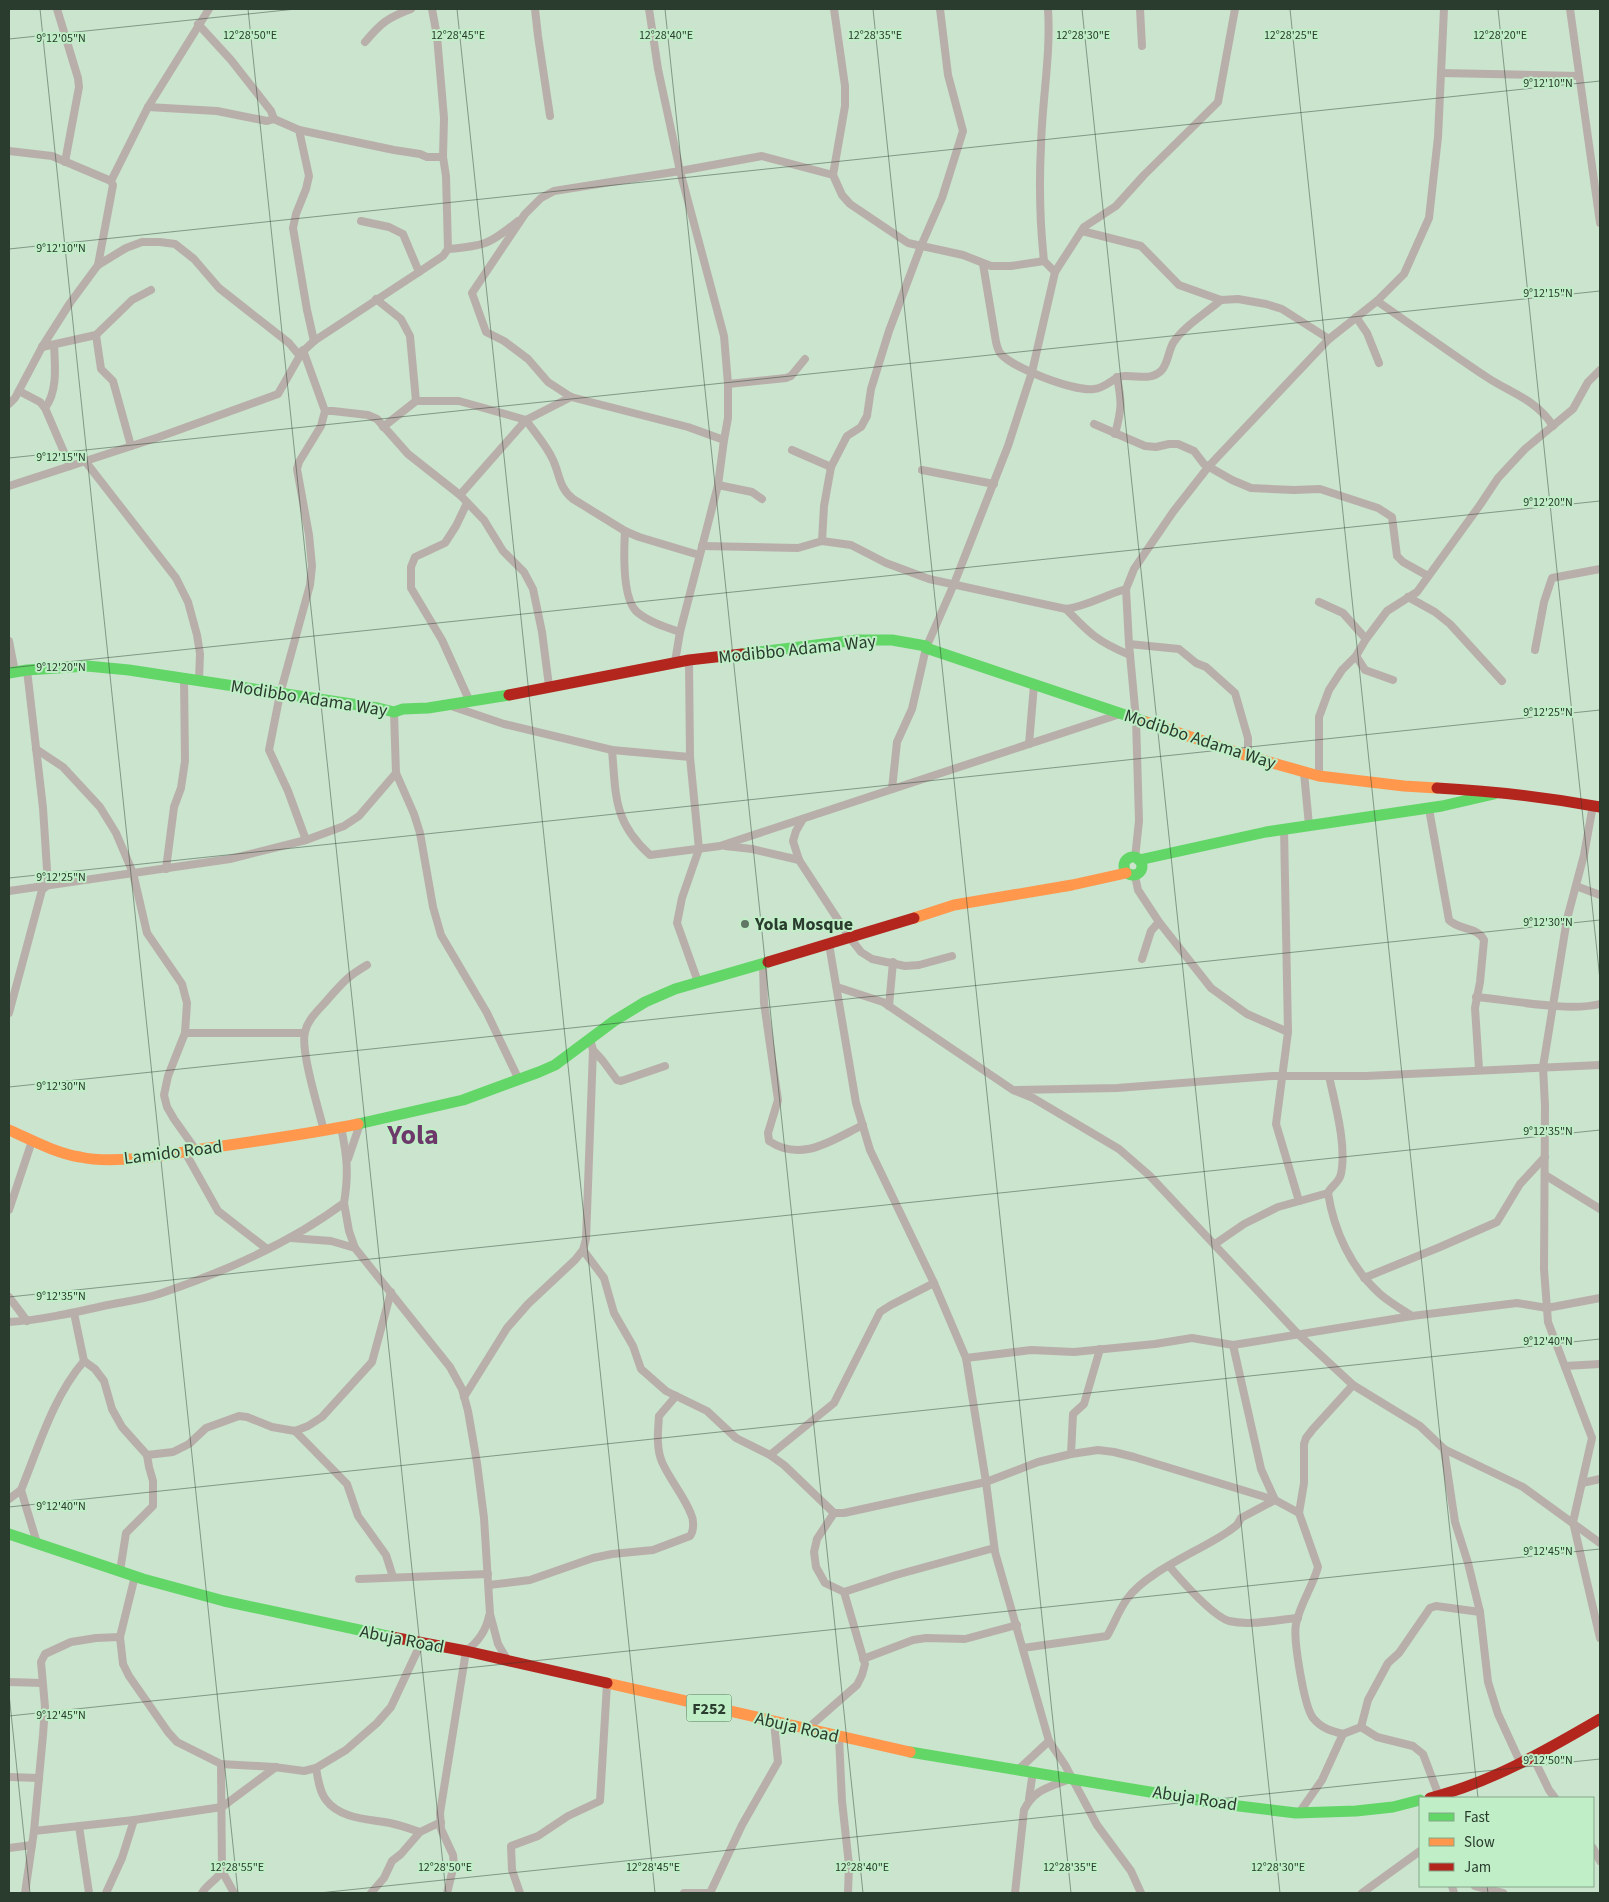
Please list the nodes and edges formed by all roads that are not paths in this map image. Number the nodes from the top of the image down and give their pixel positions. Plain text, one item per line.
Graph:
1 (57, 9) edge
2 (209, 9) edge
3 (411, 9) edge
4 (432, 9) edge
5 (535, 9) edge
6 (649, 9) edge
7 (834, 9) edge
8 (940, 9) edge
9 (1048, 9) edge
10 (1140, 9) edge
11 (1234, 9) edge
12 (1444, 9) edge
13 (1570, 9) edge
14 (198, 24) junction
15 (364, 42) dead end
16 (1142, 46) dead end
17 (1441, 73) junction
18 (1580, 76) junction
19 (148, 107) junction
20 (550, 116) dead end
21 (274, 120) junction
22 (299, 130) junction
23 (9, 152) edge
24 (443, 157) junction
25 (65, 162) junction
26 (680, 171) junction
27 (833, 175) junction
28 (111, 181) junction
29 (525, 214) junction
30 (361, 221) dead end
31 (1600, 223) edge
32 (1082, 231) junction
33 (922, 246) junction
34 (448, 249) junction
35 (1044, 261) junction
36 (983, 264) junction
37 (98, 265) junction
38 (419, 272) junction
39 (1055, 272) junction
40 (151, 290) dead end
41 (376, 299) junction
42 (1221, 300) junction
43 (1377, 302) junction
44 (1356, 317) junction
45 (96, 335) junction
46 (1329, 339) junction
47 (314, 341) junction
48 (54, 345) junction
49 (42, 347) junction
50 (303, 350) junction
51 (805, 359) dead end
52 (1379, 363) dead end
53 (1600, 370) edge
54 (1032, 372) junction
55 (1117, 378) junction
56 (728, 384) junction
57 (19, 391) junction
58 (571, 396) junction
59 (416, 401) junction
60 (9, 404) edge
61 (45, 408) junction
62 (325, 412) junction
63 (526, 420) junction
64 (1094, 424) dead end
65 (1553, 426) junction
66 (384, 427) junction
67 (1115, 434) junction
68 (724, 440) junction
69 (131, 446) junction
70 (792, 450) dead end
71 (85, 461) junction
72 (70, 466) junction
73 (1209, 466) junction
74 (831, 467) junction
75 (922, 470) dead end
76 (994, 484) junction
77 (718, 485) junction
78 (9, 486) edge
79 (460, 495) junction
80 (762, 499) dead end
81 (467, 503) junction
82 (625, 531) junction
83 (822, 541) junction
84 (702, 546) junction
85 (699, 555) junction
86 (1600, 569) edge
87 (1428, 576) junction
88 (954, 584) junction
89 (1126, 589) junction
90 (1408, 597) junction
91 (1319, 602) dead end
92 (1066, 609) junction
93 (680, 632) junction
94 (1366, 639) junction
95 (9, 641) edge
96 (1129, 644) junction
97 (926, 648) junction
98 (1534, 650) dead end
99 (1130, 655) junction
100 (1356, 656) junction
101 (689, 660) junction
102 (675, 662) junction
103 (28, 670) junction
104 (12, 672) edge
105 (184, 678) junction
106 (199, 680) junction
107 (1393, 680) dead end
108 (1502, 681) dead end
109 (1034, 685) junction
110 (549, 686) junction
111 (280, 694) junction
112 (470, 702) junction
113 (447, 705) junction
114 (394, 712) junction
115 (1122, 713) junction
116 (1136, 719) junction
117 (1029, 744) junction
118 (36, 749) junction
119 (612, 750) junction
120 (1248, 756) junction
121 (690, 757) junction
122 (1304, 772) junction
123 (396, 773) junction
124 (1319, 776) junction
125 (892, 789) junction
126 (1503, 792) junction
127 (1596, 806) edge
128 (1429, 809) junction
129 (803, 819) junction
130 (1309, 825) junction
131 (1284, 829) junction
132 (306, 840) junction
133 (720, 846) junction
134 (699, 849) junction
135 (800, 860) junction
136 (1134, 866) junction
137 (166, 869) junction
138 (133, 873) junction
139 (48, 885) junction
140 (1576, 886) junction
141 (9, 891) edge
142 (1600, 895) edge
143 (1159, 922) junction
144 (850, 938) junction
145 (829, 944) junction
146 (952, 956) dead end
147 (1142, 959) dead end
148 (893, 962) junction
149 (763, 964) junction
150 (366, 965) dead end
151 (698, 982) junction
152 (837, 987) junction
153 (1476, 996) junction
154 (1600, 1004) edge
155 (1553, 1005) junction
156 (889, 1006) junction
157 (9, 1013) edge
158 (1288, 1032) junction
159 (185, 1033) junction
160 (304, 1033) junction
161 (591, 1044) junction
162 (1600, 1065) edge
163 (666, 1066) dead end
164 (1543, 1067) junction
165 (1480, 1069) junction
166 (1283, 1076) junction
167 (1329, 1076) junction
168 (519, 1080) junction
169 (1013, 1090) junction
170 (360, 1124) junction
171 (863, 1125) junction
172 (341, 1127) junction
173 (9, 1130) edge
174 (324, 1131) junction
175 (32, 1141) junction
176 (190, 1151) junction
177 (1545, 1157) junction
178 (348, 1161) junction
179 (1545, 1175) junction
180 (1328, 1194) junction
181 (1299, 1201) junction
182 (344, 1203) junction
183 (1600, 1209) edge
184 (9, 1210) edge
185 (291, 1238) junction
186 (1215, 1244) junction
187 (355, 1248) junction
188 (267, 1249) junction
189 (583, 1250) junction
190 (1364, 1278) junction
191 (934, 1283) junction
192 (391, 1292) junction
193 (9, 1297) edge
194 (1600, 1298) edge
195 (1547, 1308) junction
196 (74, 1313) junction
197 (1412, 1316) junction
198 (27, 1321) junction
199 (9, 1322) edge
200 (1298, 1334) junction
201 (1233, 1345) junction
202 (1100, 1349) junction
203 (966, 1358) junction
204 (84, 1360) junction
205 (1600, 1364) edge
206 (1565, 1366) junction
207 (1353, 1385) junction
208 (676, 1396) junction
209 (464, 1397) junction
210 (295, 1431) junction
211 (1444, 1449) junction
212 (1071, 1454) junction
213 (770, 1455) junction
214 (147, 1456) junction
215 (1600, 1480) edge
216 (986, 1482) junction
217 (1582, 1483) junction
218 (21, 1490) junction
219 (9, 1499) edge
220 (1275, 1500) junction
221 (834, 1512) junction
222 (1299, 1513) junction
223 (1573, 1522) junction
224 (9, 1534) edge
225 (37, 1543) junction
226 (1600, 1543) edge
227 (994, 1548) junction
228 (1169, 1566) junction
229 (120, 1571) junction
230 (488, 1574) junction
231 (135, 1576) junction
232 (393, 1577) junction
233 (359, 1579) dead end
234 (489, 1585) junction
235 (844, 1592) junction
236 (1480, 1612) junction
237 (490, 1614) junction
238 (1298, 1618) junction
239 (1016, 1625) junction
240 (120, 1638) junction
241 (1600, 1638) edge
242 (421, 1643) junction
243 (1023, 1648) junction
244 (466, 1651) junction
245 (863, 1659) junction
246 (508, 1661) junction
247 (9, 1682) edge
248 (42, 1683) junction
249 (607, 1684) junction
250 (1600, 1720) edge
251 (774, 1722) junction
252 (1361, 1727) junction
253 (807, 1729) junction
254 (1343, 1734) junction
255 (839, 1736) junction
256 (1049, 1741) junction
257 (1534, 1758) junction
258 (221, 1764) junction
259 (1521, 1764) junction
260 (276, 1767) junction
261 (316, 1768) junction
262 (1019, 1769) junction
263 (1033, 1771) junction
264 (9, 1777) edge
265 (39, 1778) junction
266 (1071, 1778) junction
267 (1440, 1797) edge
268 (1554, 1797) edge
269 (1029, 1799) junction
270 (1419, 1800) edge
271 (222, 1807) junction
272 (1299, 1813) junction
273 (134, 1820) junction
274 (441, 1822) junction
275 (79, 1826) junction
276 (34, 1831) junction
277 (420, 1832) junction
278 (32, 1845) junction
279 (9, 1848) edge
280 (1594, 1850) edge
281 (1419, 1854) edge
282 (1600, 1861) edge
283 (222, 1871) junction
284 (1479, 1887) edge
285 (25, 1893) edge
286 (89, 1893) edge
287 (106, 1893) edge
288 (202, 1893) edge
289 (234, 1893) edge
290 (371, 1893) edge
291 (447, 1893) edge
292 (520, 1893) edge
293 (684, 1893) edge
294 (710, 1893) edge
295 (848, 1893) edge
296 (1015, 1893) edge
297 (1141, 1893) edge
298 (1362, 1893) edge
299 (1503, 1893) edge

1 - 25 street
2 - 14 street
3 - 15 street
4 - 24 street
5 - 20 street
6 - 26 street
7 - 27 street
8 - 33 street
9 - 35 street
10 - 16 street
11 - 32 street
12 - 17 street
13 - 18 street
14 - 19 street
14 - 21 street
17 - 18 street
17 - 43 street
18 - 31 street
19 - 21 street
19 - 28 street
21 - 22 street
22 - 24 street
22 - 47 street
23 - 25 street
24 - 34 street
25 - 28 street
26 - 27 street
26 - 29 street
26 - 56 street
27 - 33 street
28 - 37 street
29 - 34 street
29 - 58 street
30 - 38 street
32 - 39 street
32 - 42 street
33 - 36 street
33 - 74 street
34 - 38 street
35 - 36 street
35 - 39 street
36 - 54 street
37 - 49 street
37 - 50 street
38 - 41 street
39 - 54 street
40 - 45 street
41 - 47 street
41 - 59 street
42 - 46 street
42 - 55 street
43 - 44 street
43 - 65 street
44 - 46 street
44 - 52 street
45 - 48 street
45 - 69 street
46 - 73 street
47 - 50 street
48 - 49 street
48 - 61 street
49 - 57 street
50 - 62 street
50 - 69 street
51 - 56 street
53 - 65 street
54 - 55 street
54 - 76 street
55 - 67 street
56 - 68 street
57 - 60 street
57 - 61 street
58 - 63 street
58 - 68 street
59 - 63 street
59 - 66 street
61 - 72 street
62 - 66 street
62 - 111 street
63 - 79 street
63 - 82 street
64 - 67 street
65 - 87 street
66 - 79 street
67 - 73 street
68 - 77 street
69 - 71 street
70 - 74 street
71 - 72 street
71 - 106 street
72 - 78 street
73 - 87 street
73 - 89 street
74 - 83 street
75 - 76 street
76 - 88 street
77 - 80 street
77 - 84 street
79 - 81 street
81 - 110 street
81 - 112 street
82 - 85 street
82 - 93 street
83 - 84 street
83 - 88 street
84 - 85 street
85 - 93 street
86 - 98 street
87 - 90 street
88 - 92 street
88 - 97 street
89 - 92 street
89 - 96 street
90 - 94 street
90 - 108 street
91 - 94 street
92 - 99 street
93 - 102 street
94 - 100 street
95 - 104 street
96 - 99 street
96 - 120 street
97 - 101 main road, Modibbo Adama Way
97 - 109 main road, Modibbo Adama Way
97 - 125 street
99 - 116 street
100 - 107 street
100 - 124 street
101 - 102 main road, Modibbo Adama Way
101 - 121 street
102 - 110 main road, Modibbo Adama Way
103 - 104 main road, Modibbo Adama Way
103 - 105 main road, Modibbo Adama Way
103 - 118 street
105 - 106 main road, Modibbo Adama Way
105 - 137 street
106 - 111 main road, Modibbo Adama Way
109 - 115 main road, Modibbo Adama Way
109 - 117 street
110 - 112 main road, Modibbo Adama Way
111 - 114 main road, Modibbo Adama Way
111 - 132 street
112 - 113 main road, Modibbo Adama Way
113 - 114 main road, Modibbo Adama Way
113 - 119 street
114 - 123 street
115 - 116 main road, Modibbo Adama Way
115 - 117 street
116 - 120 main road, Modibbo Adama Way
116 - 136 street
117 - 125 street
118 - 138 street
118 - 139 street
119 - 121 street
119 - 134 street
120 - 122 main road, Modibbo Adama Way
121 - 134 street
122 - 124 main road, Modibbo Adama Way
122 - 130 street
123 - 132 street
123 - 168 street
124 - 126 main road, Modibbo Adama Way
125 - 129 street
126 - 127 main road, Modibbo Adama Way
126 - 128 main road
127 - 140 street
128 - 130 main road
128 - 153 street
129 - 133 street
129 - 135 street
130 - 131 main road
131 - 136 main road
131 - 158 street
132 - 137 street
133 - 134 street
133 - 135 street
134 - 151 street
135 - 144 street
136 - 143 street
136 - 144 main road, Lamido Road
137 - 138 street
138 - 139 street
138 - 159 street
139 - 141 street
139 - 157 street
140 - 142 street
140 - 155 street
143 - 147 street
143 - 158 street
144 - 145 main road, Lamido Road
144 - 148 street
145 - 149 main road, Lamido Road
145 - 152 street
146 - 148 street
148 - 156 street
149 - 151 main road, Lamido Road
149 - 171 street
150 - 160 street
151 - 161 main road, Lamido Road
152 - 156 street
152 - 171 street
153 - 155 street
153 - 165 street
154 - 155 street
155 - 164 street
156 - 169 street
158 - 166 street
159 - 160 street
159 - 176 street
160 - 174 street
161 - 163 street
161 - 168 main road, Lamido Road
161 - 189 street
162 - 164 street
164 - 165 street
164 - 177 street
165 - 167 street
166 - 167 street
166 - 169 street
166 - 181 street
167 - 180 street
168 - 170 main road, Lamido Road
169 - 186 street
170 - 172 main road, Lamido Road
170 - 178 street
171 - 191 street
172 - 174 main road, Lamido Road
172 - 178 street
173 - 175 main road, Lamido Road
174 - 176 main road, Lamido Road
175 - 176 main road, Lamido Road
175 - 184 street
176 - 188 street
177 - 179 street
177 - 190 street
178 - 182 street
179 - 183 street
179 - 195 street
180 - 181 street
180 - 190 street
181 - 186 street
182 - 185 street
182 - 187 street
185 - 187 street
185 - 188 street
186 - 200 street
187 - 192 street
188 - 196 street
189 - 208 street
189 - 209 street
190 - 197 street
191 - 203 street
191 - 213 street
192 - 209 street
192 - 210 street
193 - 198 street
194 - 195 street
195 - 197 street
195 - 206 street
196 - 198 street
196 - 204 street
197 - 200 street
198 - 199 street
200 - 201 street
200 - 207 street
201 - 202 street
201 - 220 street
202 - 203 street
202 - 212 street
203 - 216 street
204 - 214 street
204 - 218 street
205 - 206 street
206 - 217 street
207 - 211 street
207 - 222 street
208 - 213 street
208 - 234 street
209 - 230 street
210 - 214 street
210 - 232 street
211 - 223 street
211 - 236 street
212 - 216 street
212 - 220 street
213 - 221 street
214 - 229 street
215 - 217 street
216 - 221 street
216 - 227 street
217 - 223 street
218 - 219 street
218 - 225 street
220 - 222 street
220 - 228 street
221 - 235 street
222 - 238 street
223 - 226 street
223 - 241 street
224 - 225 main road, Abuja Road / F252
225 - 229 main road, Abuja Road / F252
227 - 235 street
227 - 239 street
228 - 238 street
228 - 243 street
229 - 231 main road, Abuja Road / F252
230 - 232 street
230 - 234 street
231 - 240 street
231 - 242 main road, Abuja Road / F252
232 - 233 street
234 - 237 street
235 - 245 street
236 - 252 street
236 - 259 street
237 - 244 street
237 - 246 street
238 - 254 street
239 - 243 street
239 - 245 street
240 - 248 street
240 - 258 street
242 - 244 main road, Abuja Road / F252
242 - 261 street
243 - 256 street
244 - 246 main road, Abuja Road / F252
244 - 274 street
245 - 253 street
246 - 249 main road, Abuja Road / F252
247 - 248 street
248 - 265 street
249 - 251 main road, Abuja Road / F252
249 - 292 street
250 - 257 main road
251 - 253 main road, Abuja Road / F252
251 - 294 street
252 - 254 street
252 - 267 street
253 - 255 main road, Abuja Road / F252
254 - 272 street
255 - 262 main road, Abuja Road / F252
255 - 295 street
256 - 262 street
256 - 266 street
257 - 259 main road
257 - 268 street
258 - 260 street
258 - 271 street
259 - 267 main road
260 - 261 street
260 - 271 street
261 - 277 street
262 - 263 main road, Abuja Road / F252
263 - 266 main road, Abuja Road / F252
263 - 269 street
264 - 265 street
265 - 276 street
266 - 269 street
266 - 272 main road, Abuja Road / F252
266 - 297 street
269 - 296 street
270 - 272 main road, Abuja Road / F252
271 - 273 street
271 - 283 street
273 - 275 street
273 - 287 street
274 - 277 street
274 - 291 street
275 - 276 street
275 - 286 street
276 - 278 street
277 - 290 street
278 - 279 street
278 - 285 street
280 - 282 street
281 - 298 street
283 - 288 street
283 - 289 street
284 - 299 street
293 - 294 street

